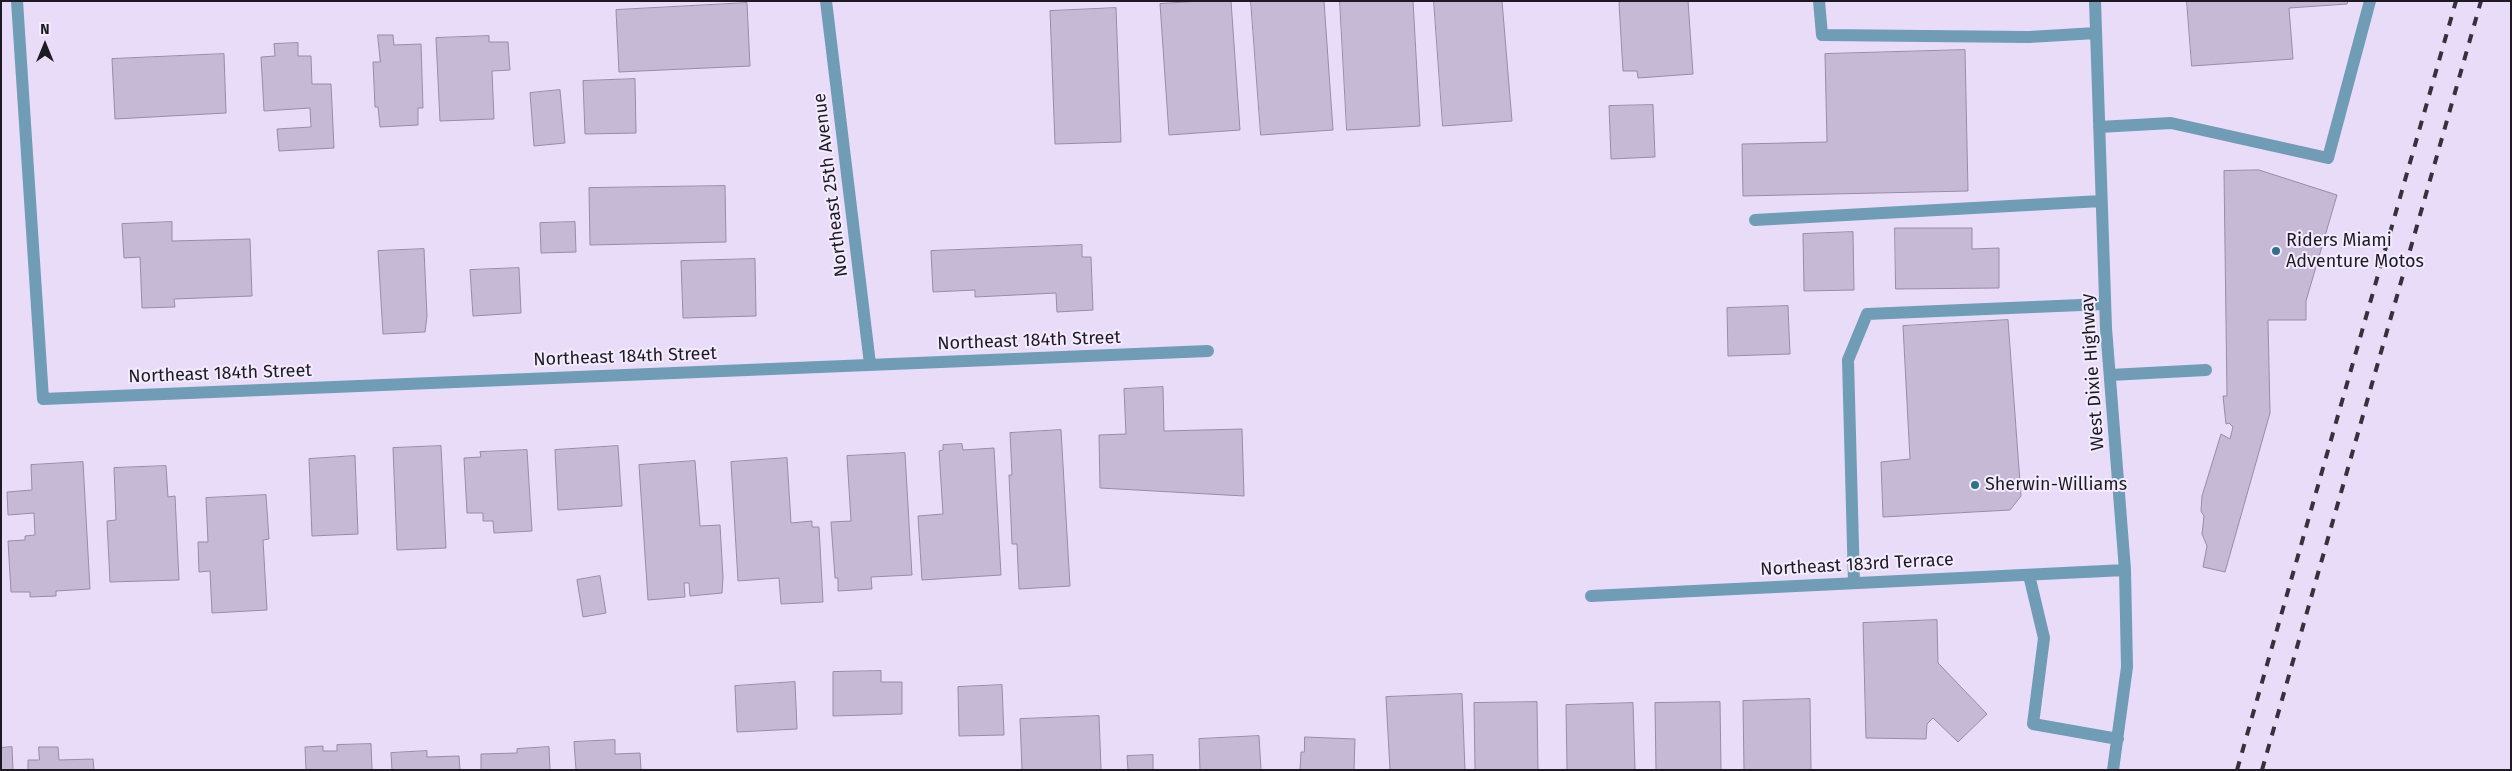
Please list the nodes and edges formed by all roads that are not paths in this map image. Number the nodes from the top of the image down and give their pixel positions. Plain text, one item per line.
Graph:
1 (17, 1) edge
2 (826, 1) edge
3 (1819, 1) edge
4 (2095, 1) edge
5 (2370, 1) edge
6 (2096, 33) junction
7 (2099, 127) junction
8 (2102, 201) junction
9 (1755, 220) dead end
10 (2105, 304) junction
11 (1208, 351) dead end
12 (870, 364) junction
13 (2206, 370) dead end
14 (2110, 376) junction
15 (2125, 570) junction
16 (2029, 574) junction
17 (1854, 583) junction
18 (1591, 596) dead end
19 (2118, 739) junction
20 (2113, 770) edge

1 - 12 street, Northeast 184th Street
2 - 12 street, Northeast 25th Avenue
3 - 6 street
4 - 6 street, West Dixie Highway
5 - 7 street
6 - 7 street, West Dixie Highway
7 - 8 street, West Dixie Highway
8 - 9 street
8 - 10 street, West Dixie Highway
10 - 14 street, West Dixie Highway
10 - 17 street
11 - 12 street, Northeast 184th Street
13 - 14 street
14 - 15 street, West Dixie Highway
15 - 16 street, Northeast 183rd Terrace
15 - 19 street, West Dixie Highway
16 - 17 street, Northeast 183rd Terrace
16 - 19 street
17 - 18 street, Northeast 183rd Terrace
19 - 20 street, West Dixie Highway

